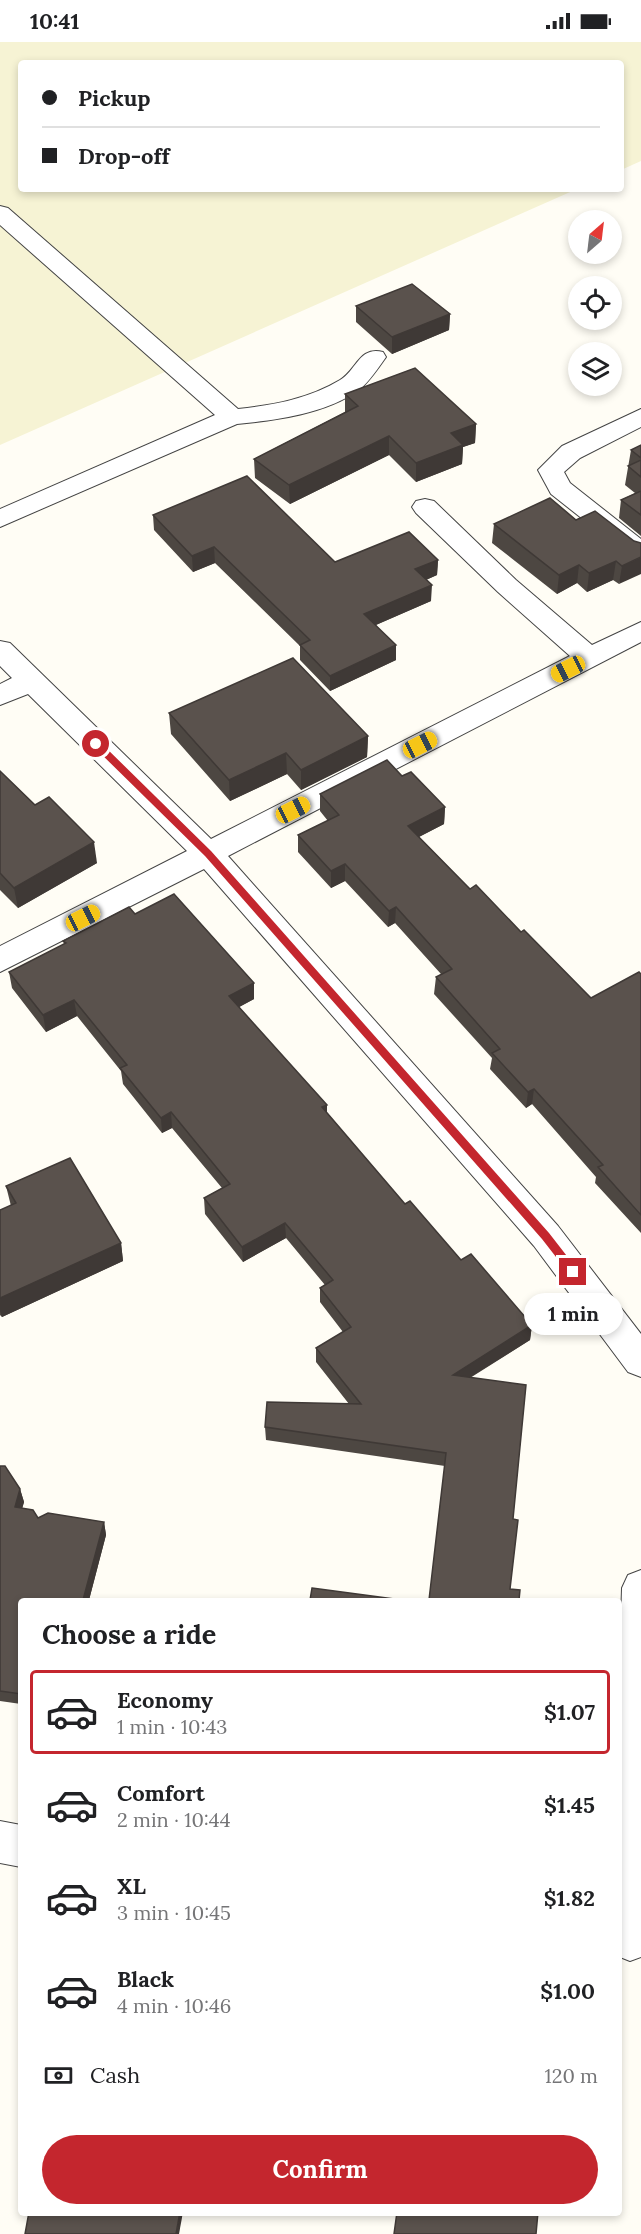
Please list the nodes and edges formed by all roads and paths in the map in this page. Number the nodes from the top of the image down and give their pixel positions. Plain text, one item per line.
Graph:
1 (0, 213) edge
2 (374, 357) dead end
3 (232, 417) junction
4 (641, 417) edge
5 (425, 507) dead end
6 (0, 519) edge
7 (641, 552) edge
8 (641, 631) edge
9 (0, 650) edge
10 (590, 658) junction
11 (32, 681) junction
12 (0, 695) edge
13 (208, 854) junction
14 (0, 960) edge
15 (641, 1360) edge
16 (641, 1588) edge
17 (0, 1842) edge
18 (18, 1845) edge
19 (630, 1939) edge

1 - 3 street
2 - 3 street
3 - 6 street
4 - 7 street
5 - 10 street
8 - 10 street
9 - 11 street
10 - 13 street
11 - 12 street
11 - 13 street
13 - 14 street
13 - 15 street
16 - 19 street
17 - 18 street

